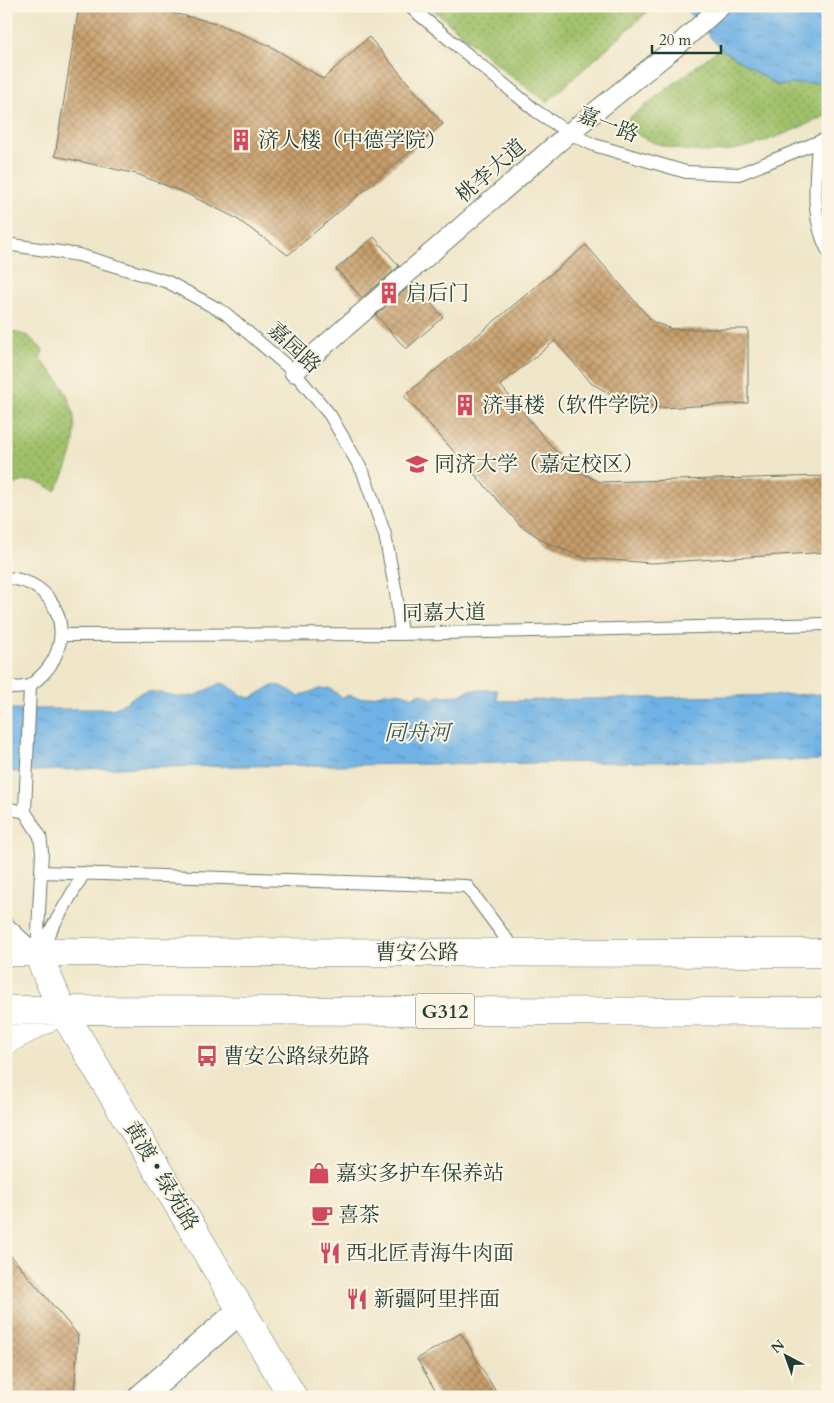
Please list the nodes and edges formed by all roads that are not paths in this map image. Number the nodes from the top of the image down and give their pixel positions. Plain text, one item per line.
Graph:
1 (409, 6) edge
2 (721, 6) edge
3 (569, 133) junction
4 (823, 140) edge
5 (6, 244) edge
6 (828, 251) edge
7 (294, 372) junction
8 (6, 578) edge
9 (828, 624) edge
10 (401, 634) junction
11 (61, 635) junction
12 (30, 686) junction
13 (6, 688) edge
14 (6, 808) edge
15 (25, 812) junction
16 (41, 872) junction
17 (84, 873) junction
18 (6, 923) edge
19 (6, 952) edge
20 (37, 952) junction
21 (516, 952) junction
22 (828, 952) edge
23 (6, 1010) edge
24 (62, 1010) junction
25 (828, 1012) edge
26 (6, 1040) edge
27 (241, 1310) junction
28 (141, 1397) edge
29 (293, 1397) edge

1 - 3 lane, 嘉一路
2 - 3 street, 桃李大道
3 - 4 lane, 嘉一路
3 - 7 street, 桃李大道
4 - 6 lane
5 - 7 lane, 嘉园路
7 - 10 lane, 嘉园路
8 - 11 lane
9 - 10 lane, 同嘉大道
10 - 11 lane, 同嘉大道
11 - 12 lane
12 - 13 lane
12 - 15 lane
14 - 15 lane
15 - 16 lane
16 - 17 lane
16 - 20 lane
17 - 20 lane
17 - 21 lane
18 - 20 lane
19 - 20 main road, 曹安公路
20 - 21 main road, 曹安公路
20 - 24 main road, 黄渡 • 绿苑路
21 - 22 main road, 曹安公路
23 - 24 main road, G312
24 - 25 main road, G312
24 - 26 main road, G312
24 - 27 main road, 黄渡 • 绿苑路
27 - 28 street
27 - 29 main road, 黄渡 • 绿苑路

